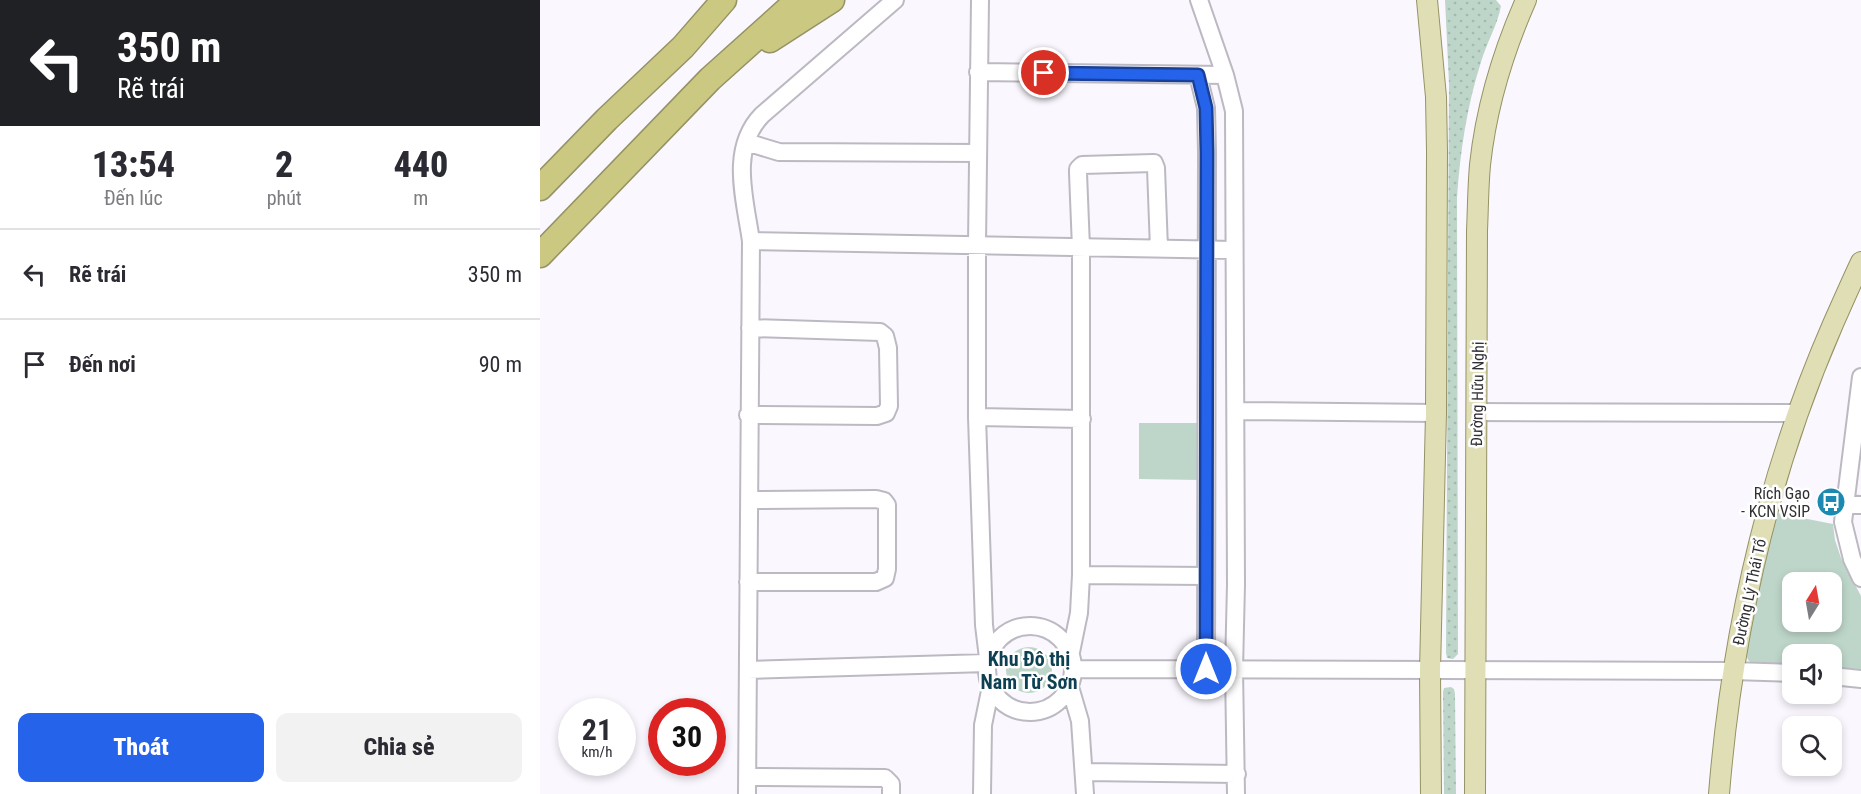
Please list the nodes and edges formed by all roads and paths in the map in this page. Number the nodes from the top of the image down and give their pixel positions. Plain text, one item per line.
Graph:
1 (715, 0) edge
2 (724, 0) edge
3 (798, 0) edge
4 (832, 0) edge
5 (895, 0) edge
6 (980, 0) edge
7 (1198, 0) edge
8 (1427, 0) edge
9 (1526, 0) edge
10 (683, 46) junction
11 (978, 72) junction
12 (1198, 75) junction
13 (1225, 75) junction
14 (710, 79) junction
15 (746, 142) junction
16 (978, 153) junction
17 (540, 188) edge
18 (751, 241) junction
19 (977, 244) junction
20 (1081, 248) junction
21 (1159, 249) junction
22 (1206, 250) junction
23 (1234, 250) junction
24 (540, 255) edge
25 (1861, 262) edge
26 (750, 328) junction
27 (1861, 377) edge
28 (1236, 411) junction
29 (1476, 412) junction
30 (1436, 413) junction
31 (1797, 413) junction
32 (748, 415) junction
33 (977, 417) junction
34 (1082, 419) junction
35 (749, 500) junction
36 (1844, 504) junction
37 (1861, 505) edge
38 (1082, 575) junction
39 (1206, 576) junction
40 (1861, 578) edge
41 (748, 582) junction
42 (1071, 652) junction
43 (988, 661) junction
44 (1074, 669) junction
45 (1206, 669) junction
46 (1234, 669) junction
47 (748, 670) junction
48 (1431, 671) junction
49 (1475, 671) junction
50 (1733, 671) junction
51 (1782, 673) edge
52 (1842, 677) edge
53 (1861, 679) edge
54 (990, 686) junction
55 (1070, 687) junction
56 (1085, 772) junction
57 (1237, 774) junction
58 (747, 777) junction
59 (747, 794) edge
60 (891, 794) edge
61 (982, 794) edge
62 (1085, 794) edge
63 (1236, 794) edge
64 (1431, 794) edge
65 (1475, 794) edge
66 (1719, 794) edge

1 - 10 highway
2 - 10 highway
3 - 14 highway
4 - 14 highway
5 - 15 street
6 - 11 street
7 - 13 street
8 - 30 main road
9 - 29 main road, Đường Hữu Nghị
10 - 17 highway
11 - 12 street
11 - 16 street
12 - 13 street
12 - 22 street
13 - 23 street
14 - 24 highway
15 - 16 street
15 - 18 street
16 - 19 street
18 - 19 street
18 - 26 street
19 - 20 street
19 - 33 street
20 - 21 street
20 - 21 street
20 - 34 street
21 - 22 street
22 - 23 street
22 - 39 street
23 - 28 street
25 - 31 main road, Đường Lý Thái Tổ
26 - 32 street
26 - 32 street
27 - 36 street
28 - 30 street
28 - 46 street
29 - 31 street
29 - 49 main road, Đường Hữu Nghị
30 - 48 main road
31 - 50 main road, Đường Lý Thái Tổ
32 - 35 street
33 - 34 street
33 - 43 street
34 - 38 street
35 - 41 street
35 - 41 street
36 - 37 street
36 - 40 street
38 - 39 street
38 - 42 street
39 - 45 street
41 - 47 street
42 - 43 street
42 - 44 street
43 - 47 street
43 - 54 street
44 - 45 street
44 - 55 street
45 - 46 street
46 - 48 street
46 - 57 street
47 - 58 street
48 - 49 street
48 - 64 main road
49 - 50 street
49 - 65 main road, Đường Hữu Nghị
50 - 51 street
50 - 66 main road, Đường Lý Thái Tổ
52 - 53 street
54 - 55 street
54 - 61 street
55 - 56 street
56 - 57 street
56 - 62 street
57 - 63 street
58 - 59 street
58 - 60 street

